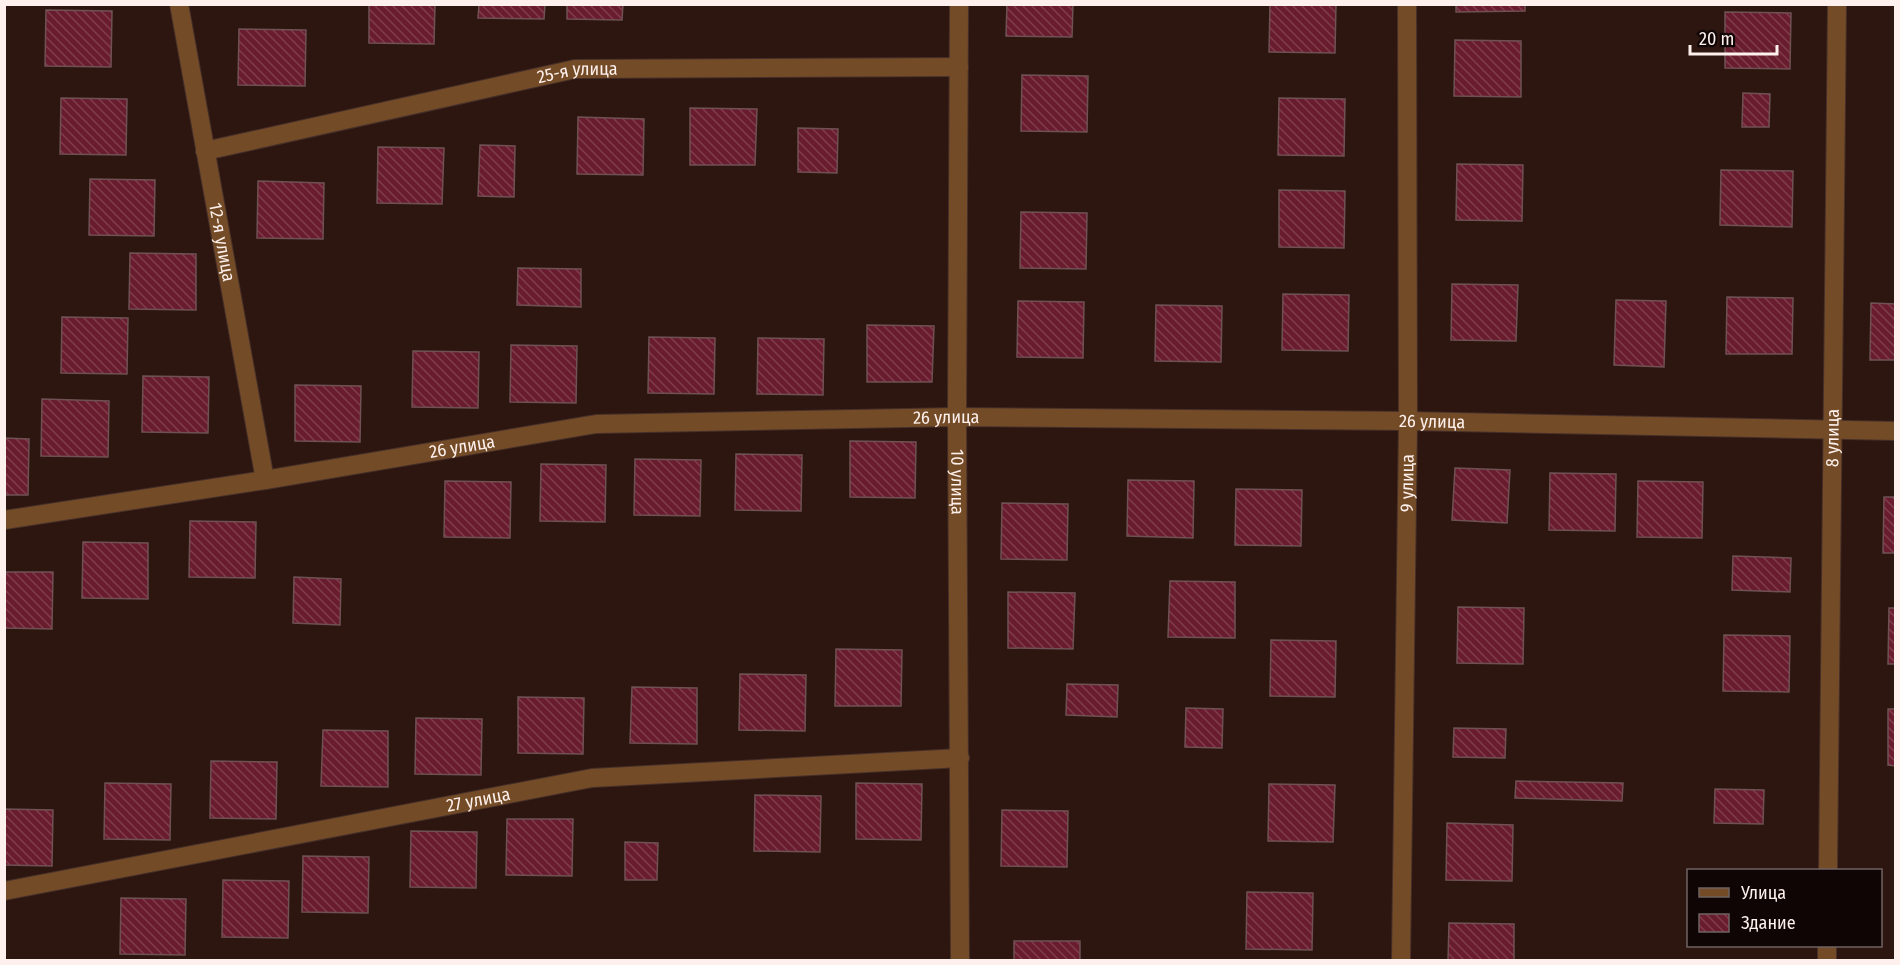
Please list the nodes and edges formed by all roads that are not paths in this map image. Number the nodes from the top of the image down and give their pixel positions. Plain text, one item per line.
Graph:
1 (179, 4) edge
2 (959, 4) edge
3 (1407, 4) edge
4 (1837, 4) edge
5 (959, 67) junction
6 (205, 151) junction
7 (957, 417) junction
8 (1408, 422) junction
9 (1831, 431) junction
10 (1896, 431) edge
11 (265, 480) junction
12 (4, 520) edge
13 (960, 758) junction
14 (1828, 869) edge
15 (4, 891) edge
16 (960, 960) edge
17 (1401, 960) edge

1 - 6 street, 12-я улица
2 - 5 street, 10 улица
3 - 8 street, 9 улица
4 - 9 street, 8 улица
5 - 6 street, 25-я улица
5 - 7 street, 10 улица
6 - 11 street, 12-я улица
7 - 8 street, 26 улица
7 - 11 street, 26 улица
7 - 13 street, 10 улица
8 - 9 street, 26 улица
8 - 17 street, 9 улица
9 - 10 street, 26 улица
9 - 14 street, 8 улица
11 - 12 street, 26 улица
13 - 15 street, 27 улица
13 - 16 street, 10 улица

